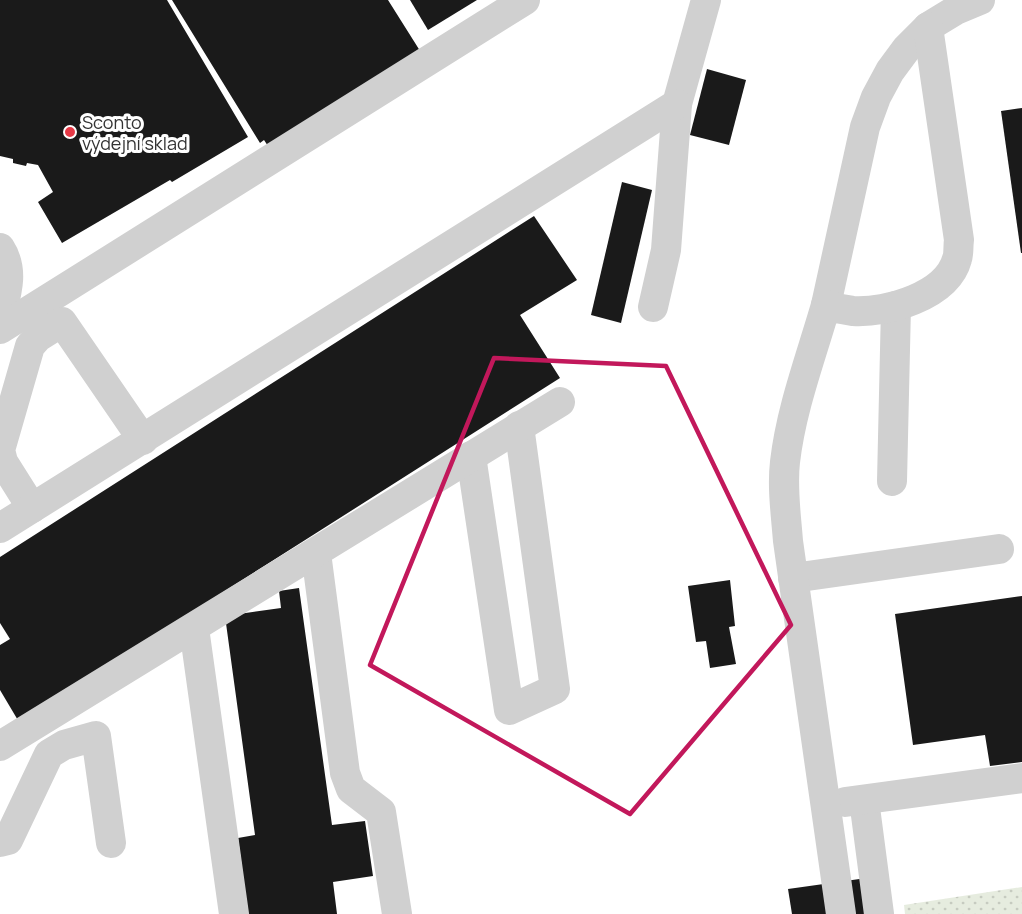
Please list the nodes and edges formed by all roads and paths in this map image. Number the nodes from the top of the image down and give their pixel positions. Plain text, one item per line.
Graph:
1 (525, 0) edge
2 (706, 0) edge
3 (980, 0) edge
4 (928, 27) junction
5 (677, 104) junction
6 (0, 248) edge
7 (826, 305) junction
8 (896, 306) junction
9 (653, 307) dead end
10 (55, 311) junction
11 (0, 319) edge
12 (0, 329) edge
13 (560, 402) dead end
14 (519, 426) junction
15 (142, 440) junction
16 (471, 456) junction
17 (892, 481) dead end
18 (32, 508) junction
19 (0, 528) edge
20 (999, 549) dead end
21 (316, 553) junction
22 (794, 578) junction
23 (194, 628) junction
24 (0, 746) edge
25 (1022, 778) edge
26 (0, 842) edge
27 (111, 843) dead end
28 (234, 914) edge
29 (397, 914) edge
30 (841, 914) edge
31 (879, 914) edge

1 - 10 lane
2 - 5 lane
3 - 4 lane
4 - 7 lane
4 - 8 lane
5 - 9 lane
5 - 15 lane
6 - 11 lane
7 - 8 lane
7 - 22 lane
8 - 17 lane
10 - 12 lane
10 - 15 lane
10 - 18 lane
13 - 14 lane
14 - 16 lane
14 - 16 lane
15 - 18 lane
16 - 21 lane
18 - 19 lane
20 - 22 lane
21 - 23 lane
21 - 29 lane
22 - 30 lane
23 - 24 lane
23 - 28 lane
25 - 31 lane
26 - 27 lane

